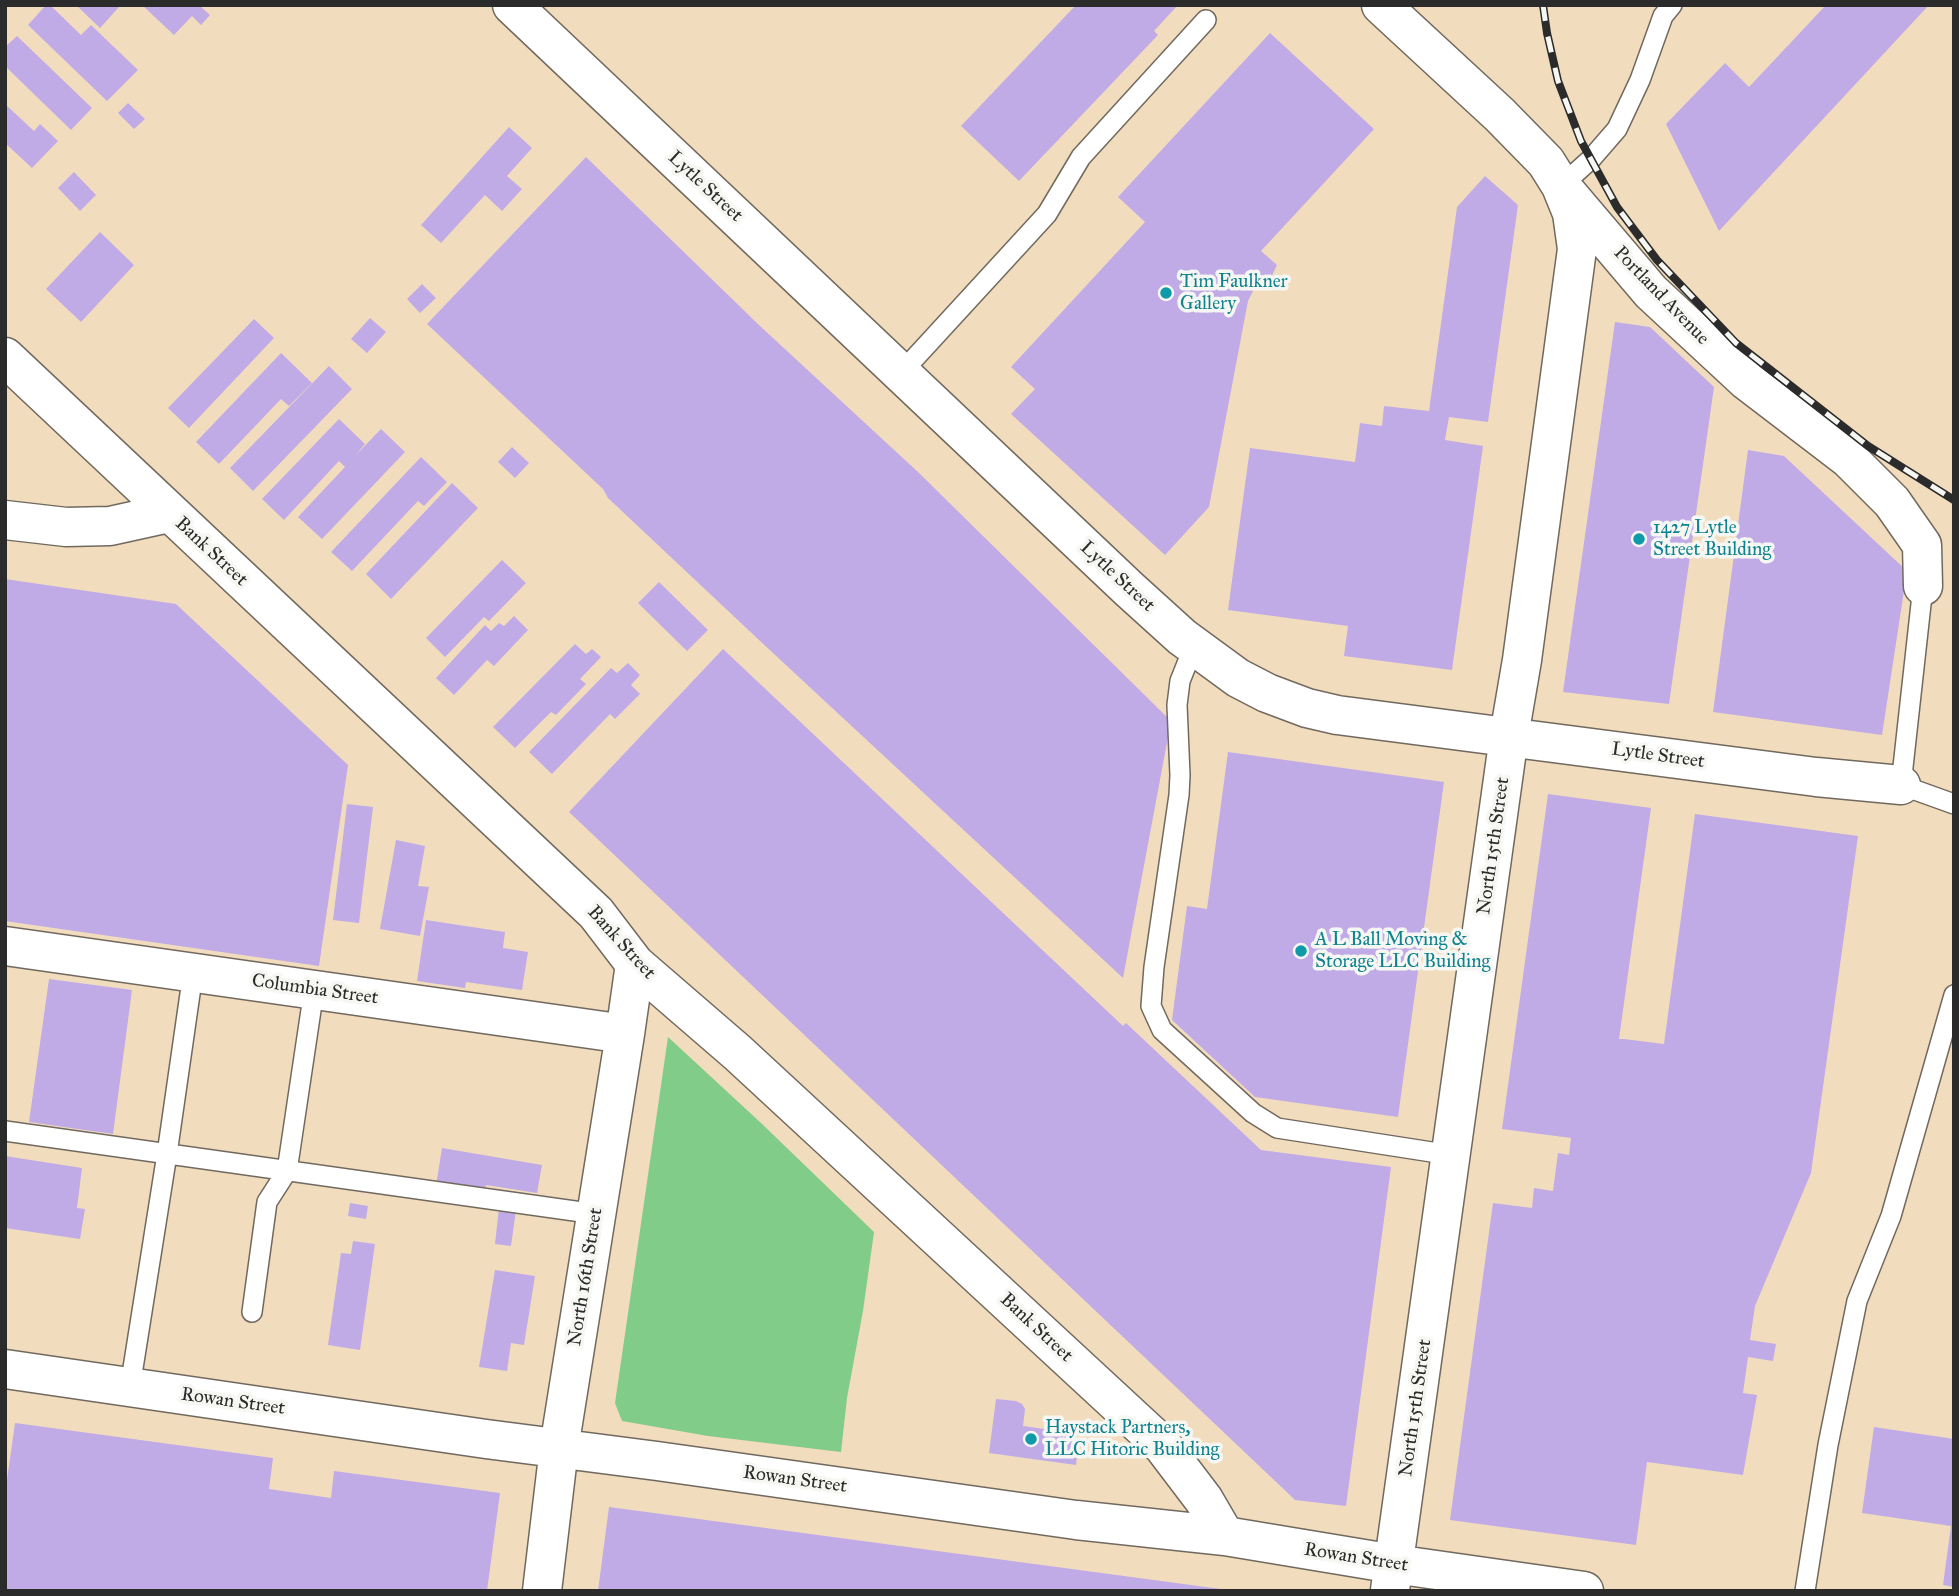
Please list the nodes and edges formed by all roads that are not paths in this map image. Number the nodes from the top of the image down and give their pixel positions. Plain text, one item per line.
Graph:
1 (512, 5) edge
2 (1381, 5) edge
3 (1672, 5) edge
4 (1206, 20) dead end
5 (1561, 187) junction
6 (5, 357) edge
7 (901, 373) junction
8 (169, 513) junction
9 (5, 520) edge
10 (1923, 586) joint
11 (1194, 646) junction
12 (1509, 736) junction
13 (1901, 785) junction
14 (1954, 804) edge
15 (5, 946) edge
16 (635, 964) junction
17 (194, 972) junction
18 (314, 990) junction
19 (1954, 995) edge
20 (625, 1034) junction
21 (5, 1131) edge
22 (167, 1154) junction
23 (1451, 1155) junction
24 (287, 1171) junction
25 (596, 1214) junction
26 (252, 1312) dead end
27 (5, 1369) edge
28 (130, 1387) junction
29 (559, 1448) junction
30 (1225, 1536) junction
31 (1392, 1578) edge
32 (542, 1591) edge
33 (1584, 1591) edge
34 (1805, 1591) edge

1 - 7 street, Lytle Street
2 - 5 street, Portland Avenue
3 - 5 lane
4 - 7 lane
5 - 10 street, Portland Avenue
5 - 12 street, North 15th Street
6 - 8 street, Bank Street
7 - 11 street, Lytle Street
8 - 9 street
8 - 16 street, Bank Street
10 - 13 lane
11 - 12 street, Lytle Street
11 - 23 lane
12 - 13 street, Lytle Street
12 - 23 street, North 15th Street
13 - 14 lane
15 - 17 street, Columbia Street
16 - 20 street, North 16th Street
16 - 30 street, Bank Street
17 - 18 street, Columbia Street
17 - 22 lane
18 - 20 street, Columbia Street
18 - 24 lane
19 - 34 lane
20 - 25 street, North 16th Street
21 - 22 lane
22 - 24 lane
22 - 28 lane
23 - 31 street, North 15th Street
24 - 25 lane
24 - 26 lane
25 - 29 street, North 16th Street
27 - 28 street, Rowan Street
28 - 29 street, Rowan Street
29 - 30 street, Rowan Street
29 - 32 street, North 16th Street
30 - 31 street, Rowan Street
31 - 33 street, Rowan Street

